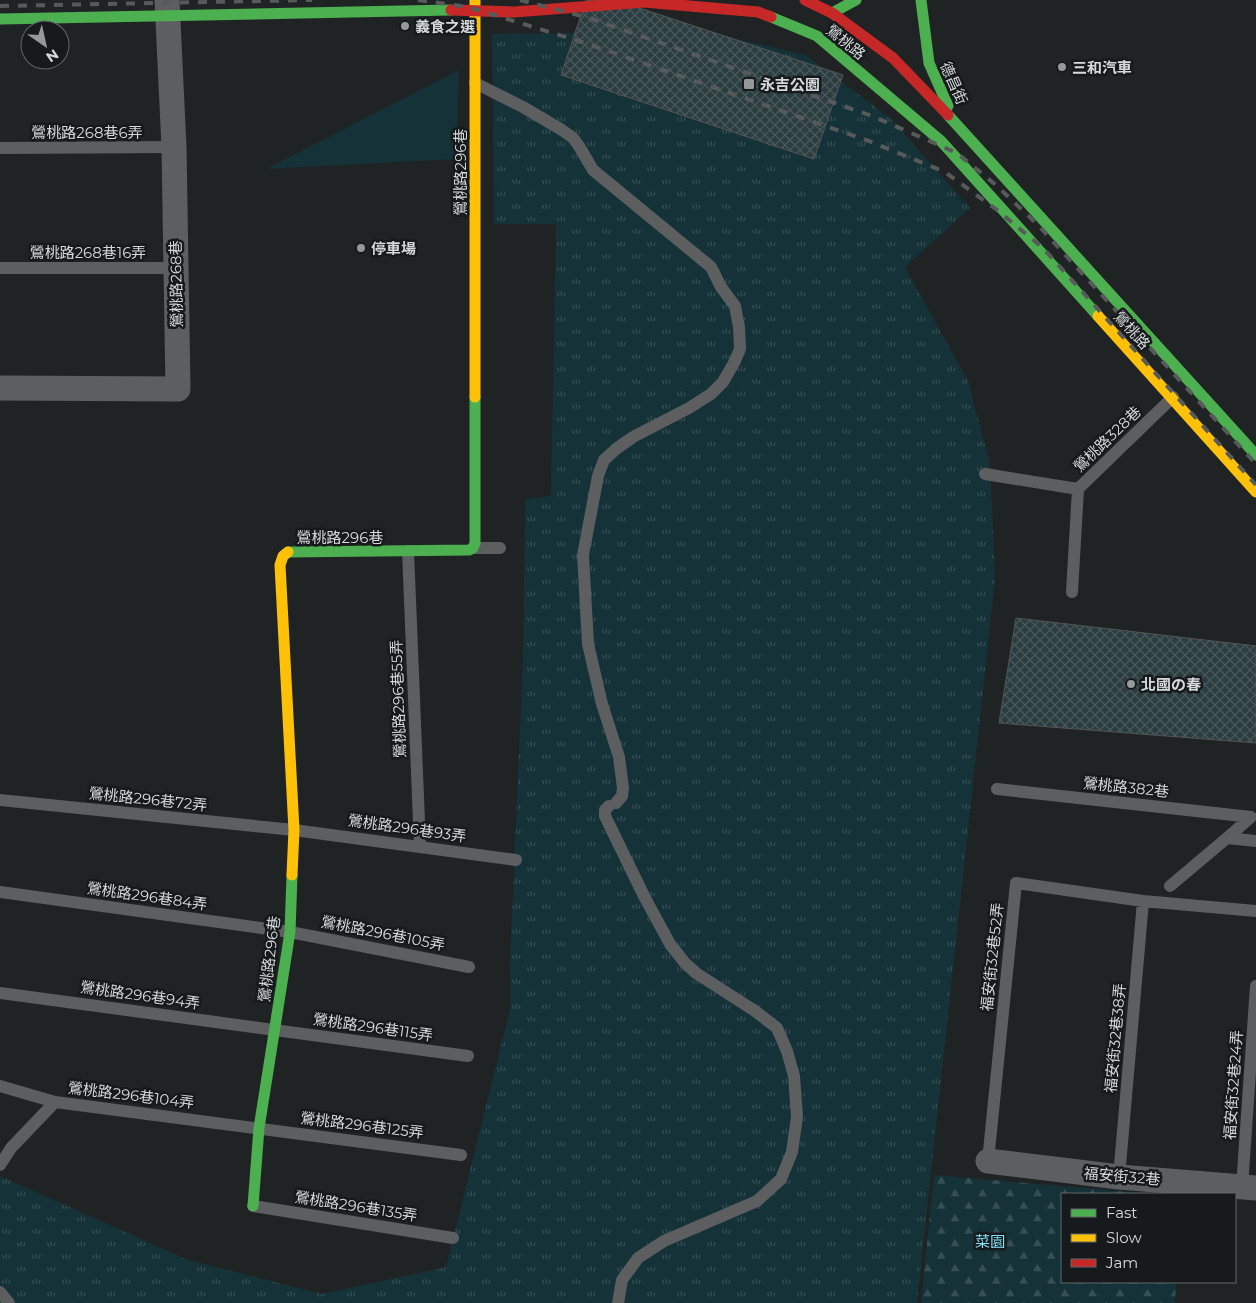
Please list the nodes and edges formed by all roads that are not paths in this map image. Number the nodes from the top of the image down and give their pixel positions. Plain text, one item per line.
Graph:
1 (805, 0) edge
2 (856, 0) edge
3 (921, 0) edge
4 (475, 5) edge
5 (501, 6) edge
6 (168, 8) edge
7 (832, 13) junction
8 (0, 19) edge
9 (475, 83) junction
10 (957, 125) junction
11 (941, 141) junction
12 (174, 147) junction
13 (0, 148) edge
14 (0, 268) edge
15 (176, 268) junction
16 (1189, 382) junction
17 (0, 388) edge
18 (1172, 398) junction
19 (1256, 455) edge
20 (985, 474) dead end
21 (1078, 489) junction
22 (1256, 492) edge
23 (473, 548) junction
24 (500, 548) dead end
25 (408, 551) junction
26 (1072, 592) dead end
27 (997, 789) dead end
28 (0, 800) edge
29 (1254, 815) edge
30 (294, 830) junction
31 (1226, 838) junction
32 (1256, 841) edge
33 (420, 846) junction
34 (516, 860) dead end
35 (1170, 886) dead end
36 (0, 892) edge
37 (1143, 901) junction
38 (1256, 911) edge
39 (290, 932) junction
40 (469, 967) dead end
41 (1256, 986) edge
42 (0, 992) edge
43 (275, 1030) junction
44 (468, 1056) dead end
45 (0, 1086) edge
46 (55, 1102) junction
47 (258, 1128) junction
48 (461, 1154) dead end
49 (988, 1161) joint
50 (0, 1164) edge
51 (1119, 1177) junction
52 (1249, 1187) edge
53 (253, 1206) joint
54 (453, 1238) dead end
55 (0, 1292) edge
56 (9, 1303) edge
57 (618, 1303) edge

1 - 7 main road, 鶯桃路
2 - 7 main road
3 - 10 main road, 德昌街
4 - 5 main road, 鶯桃路
4 - 6 main road, 鶯桃路
4 - 9 main road, 鶯桃路296巷
5 - 11 main road, 鶯桃路
6 - 8 main road, 鶯桃路
6 - 12 street, 鶯桃路268巷
7 - 10 main road, 鶯桃路
9 - 23 main road, 鶯桃路296巷
9 - 57 lane
10 - 11 main road, 德昌街
10 - 16 main road, 鶯桃路
11 - 18 main road, 鶯桃路
12 - 13 lane, 鶯桃路268巷6弄
12 - 15 street, 鶯桃路268巷
14 - 15 lane, 鶯桃路268巷16弄
15 - 17 street, 鶯桃路268巷
16 - 18 lane, 鶯桃路328巷
16 - 19 main road, 鶯桃路
18 - 21 lane, 鶯桃路328巷
18 - 22 main road, 鶯桃路
20 - 21 lane
21 - 26 lane, 鶯桃路328巷
23 - 24 lane
23 - 25 main road, 鶯桃路296巷
25 - 30 main road, 鶯桃路296巷
25 - 33 lane, 鶯桃路296巷55弄
27 - 29 lane, 鶯桃路382巷
28 - 30 lane, 鶯桃路296巷72弄
29 - 31 lane, 鶯桃路382巷
30 - 33 lane, 鶯桃路296巷93弄
30 - 39 main road, 鶯桃路296巷
31 - 32 lane
31 - 35 lane, 鶯桃路382巷
33 - 34 lane, 鶯桃路296巷93弄
36 - 39 lane, 鶯桃路296巷84弄
37 - 38 lane
37 - 49 lane, 福安街32巷52弄
37 - 51 lane, 福安街32巷38弄
39 - 40 lane, 鶯桃路296巷105弄
39 - 43 main road, 鶯桃路296巷
41 - 52 lane, 福安街32巷24弄
42 - 43 lane, 鶯桃路296巷94弄
43 - 44 lane, 鶯桃路296巷115弄
43 - 47 main road, 鶯桃路296巷
45 - 46 lane, 鶯桃路296巷104弄
46 - 47 lane, 鶯桃路296巷104弄
46 - 50 lane
47 - 48 lane, 鶯桃路296巷125弄
47 - 53 main road, 鶯桃路296巷
49 - 51 street, 福安街32巷
51 - 52 street, 福安街32巷
53 - 54 lane, 鶯桃路296巷135弄
55 - 56 lane

